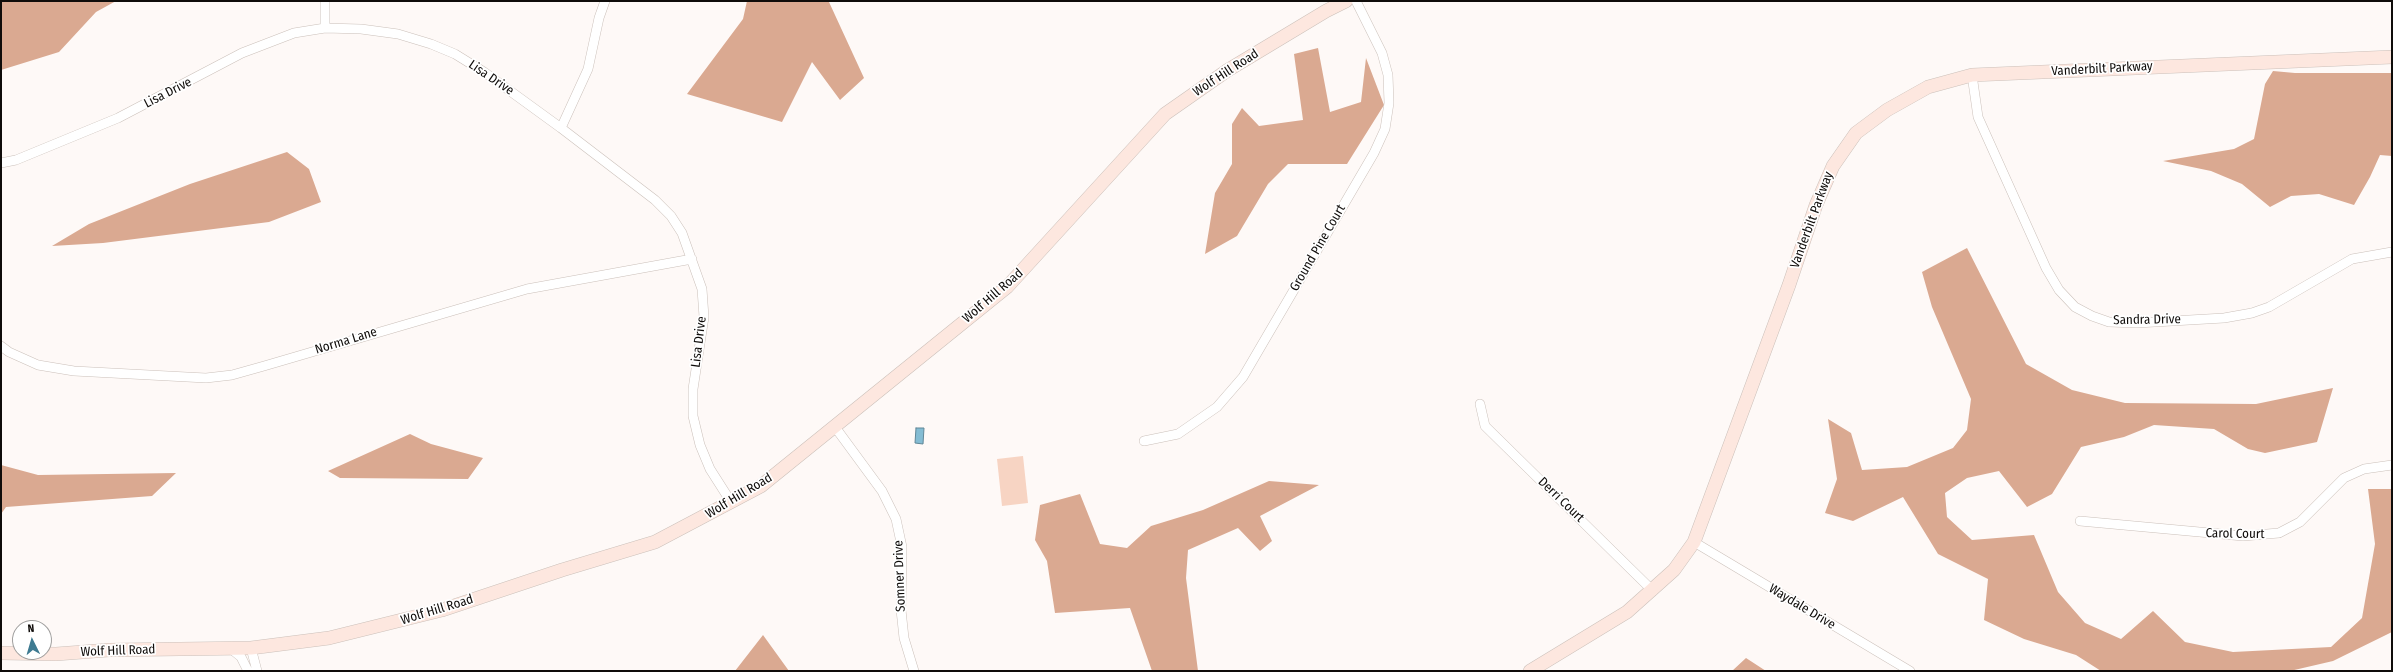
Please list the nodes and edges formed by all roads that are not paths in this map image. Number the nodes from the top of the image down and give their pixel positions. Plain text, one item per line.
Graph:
1 (325, 1) edge
2 (606, 1) edge
3 (1346, 1) edge
4 (1356, 1) edge
5 (325, 28) junction
6 (2392, 57) edge
7 (1972, 75) junction
8 (561, 128) junction
9 (1, 162) edge
10 (2392, 252) edge
11 (692, 259) junction
12 (1, 346) edge
13 (1480, 404) dead end
14 (835, 427) junction
15 (1144, 441) dead end
16 (2392, 465) edge
17 (731, 502) junction
18 (2080, 521) dead end
19 (1694, 542) junction
20 (1653, 591) junction
21 (230, 648) junction
22 (251, 648) junction
23 (1, 653) edge
24 (248, 671) edge
25 (257, 671) edge
26 (914, 671) edge
27 (1530, 671) edge
28 (1910, 671) edge

1 - 5 street
2 - 8 street
3 - 14 street, Wolf Hill Road
4 - 15 street, Ground Pine Court
5 - 8 street, Lisa Drive
5 - 9 street, Lisa Drive
6 - 7 street, Vanderbilt Parkway
7 - 10 street, Sandra Drive
7 - 19 street, Vanderbilt Parkway
8 - 11 street, Lisa Drive
11 - 12 street, Norma Lane
11 - 17 street, Lisa Drive
13 - 20 street, Derri Court
14 - 17 street, Wolf Hill Road
14 - 26 street, Somner Drive
16 - 18 street, Carol Court
17 - 22 street, Wolf Hill Road
19 - 20 street, Vanderbilt Parkway
19 - 28 street, Waydale Drive
20 - 27 street, Vanderbilt Parkway
21 - 22 street, Wolf Hill Road
21 - 23 street, Wolf Hill Road
21 - 24 street
22 - 25 street

